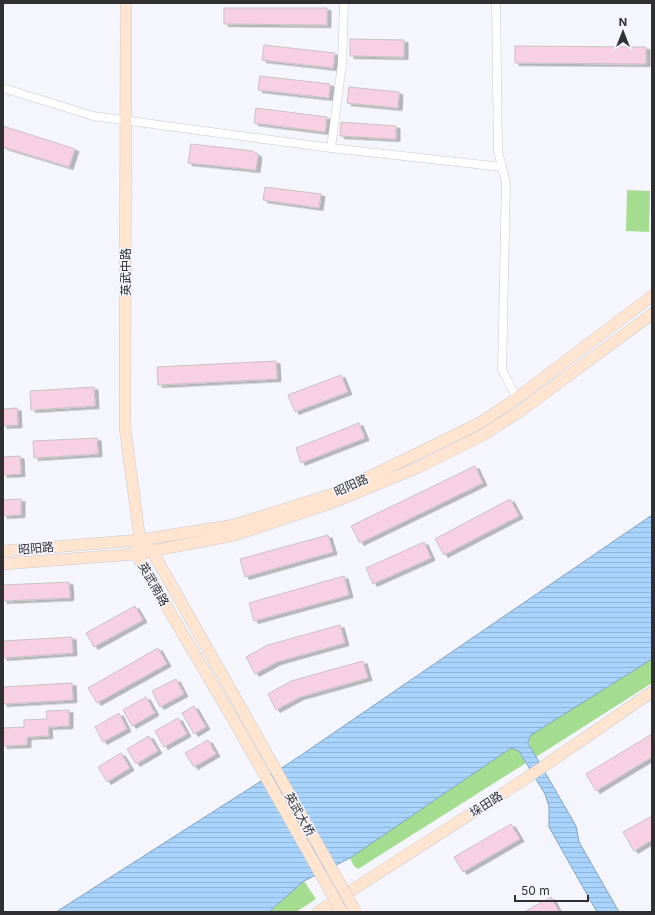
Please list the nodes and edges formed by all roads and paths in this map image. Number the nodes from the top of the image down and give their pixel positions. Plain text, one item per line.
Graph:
1 (126, 3) edge
2 (344, 3) edge
3 (496, 3) edge
4 (3, 88) edge
5 (125, 120) junction
6 (332, 148) junction
7 (502, 168) junction
8 (652, 296) edge
9 (652, 314) edge
10 (517, 398) junction
11 (140, 540) junction
12 (3, 551) edge
13 (152, 551) junction
14 (136, 554) junction
15 (3, 564) edge
16 (652, 692) edge
17 (245, 715) joint
18 (234, 721) joint
19 (318, 912) edge
20 (342, 912) edge
21 (356, 912) edge

1 - 5 main road, 英武中路
2 - 6 street
3 - 7 street
4 - 5 street
5 - 6 street
5 - 11 main road, 英武中路
6 - 7 street
7 - 10 street
8 - 10 main road, 昭阳路
9 - 13 main road, 昭阳路
10 - 11 main road, 昭阳路
11 - 12 main road, 昭阳路
11 - 13 main road, 英武南路
11 - 14 main road, 英武南路
13 - 14 main road, 昭阳路
13 - 17 main road, 英武南路
14 - 15 main road, 昭阳路
14 - 18 main road, 英武南路
16 - 19 main road, 垛田路
17 - 21 main road, 英武大桥, bridge
18 - 20 main road, 英武大桥, bridge

